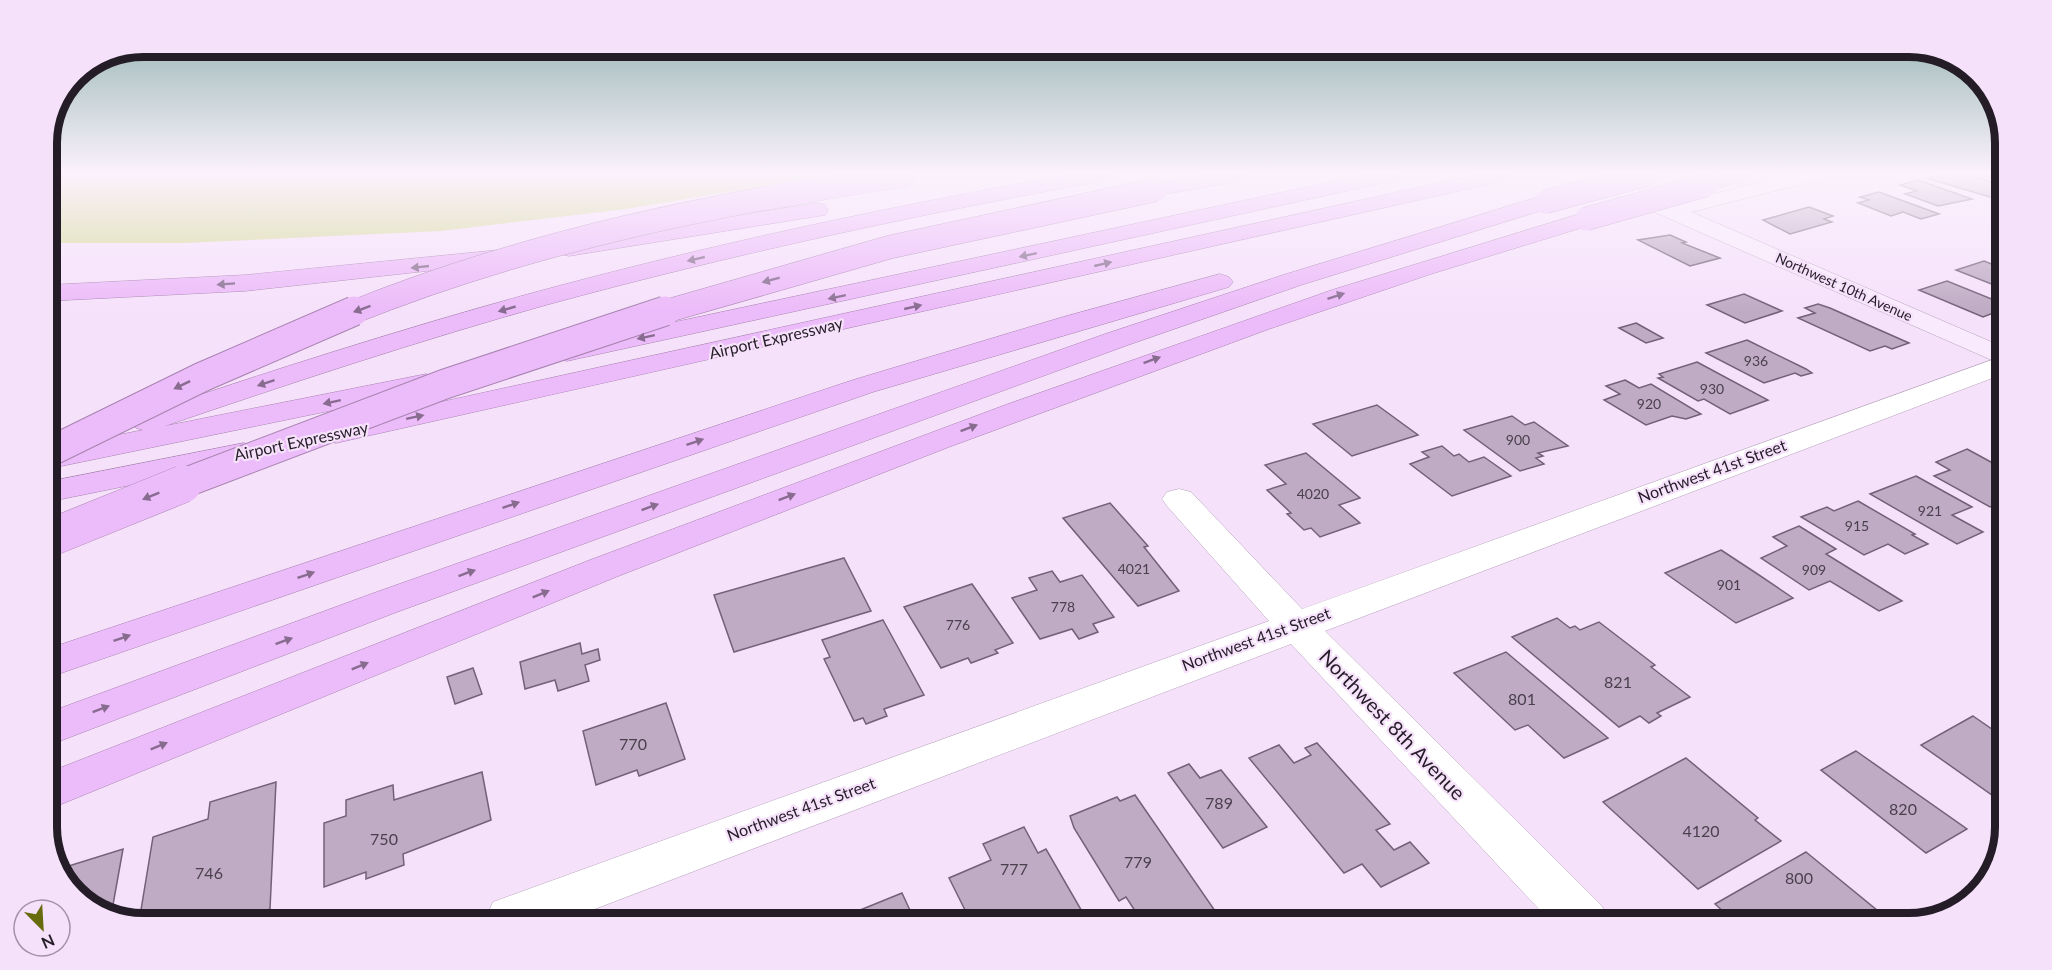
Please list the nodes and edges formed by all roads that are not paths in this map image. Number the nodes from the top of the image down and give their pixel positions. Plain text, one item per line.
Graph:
1 (652, 220) edge
2 (754, 220) edge
3 (869, 220) edge
4 (1018, 220) edge
5 (1185, 220) edge
6 (1300, 220) edge
7 (1460, 220) edge
8 (1487, 220) edge
9 (1582, 220) edge
10 (1691, 220) edge
11 (57, 292) edge
12 (1995, 353) edge
13 (1995, 367) edge
14 (57, 448) edge
15 (57, 455) edge
16 (57, 456) edge
17 (57, 490) edge
18 (1179, 499) dead end
19 (57, 535) edge
20 (1295, 625) junction
21 (57, 661) edge
22 (57, 726) edge
23 (57, 788) edge
24 (524, 913) edge
25 (1575, 913) edge

1 -> 14 highway, bridge
2 -> 11 highway
3 -> 15 highway
4 -> 19 highway, bridge
5 -> 16 highway, Airport Expressway
17 -> 6 highway, Airport Expressway
21 -> 7 highway
22 -> 8 highway
23 -> 9 highway, bridge
10 - 12 street, Northwest 10th Avenue
13 - 20 street, Northwest 41st Street
18 - 20 street, Northwest 8th Avenue
20 - 24 street, Northwest 41st Street
20 - 25 street, Northwest 8th Avenue

